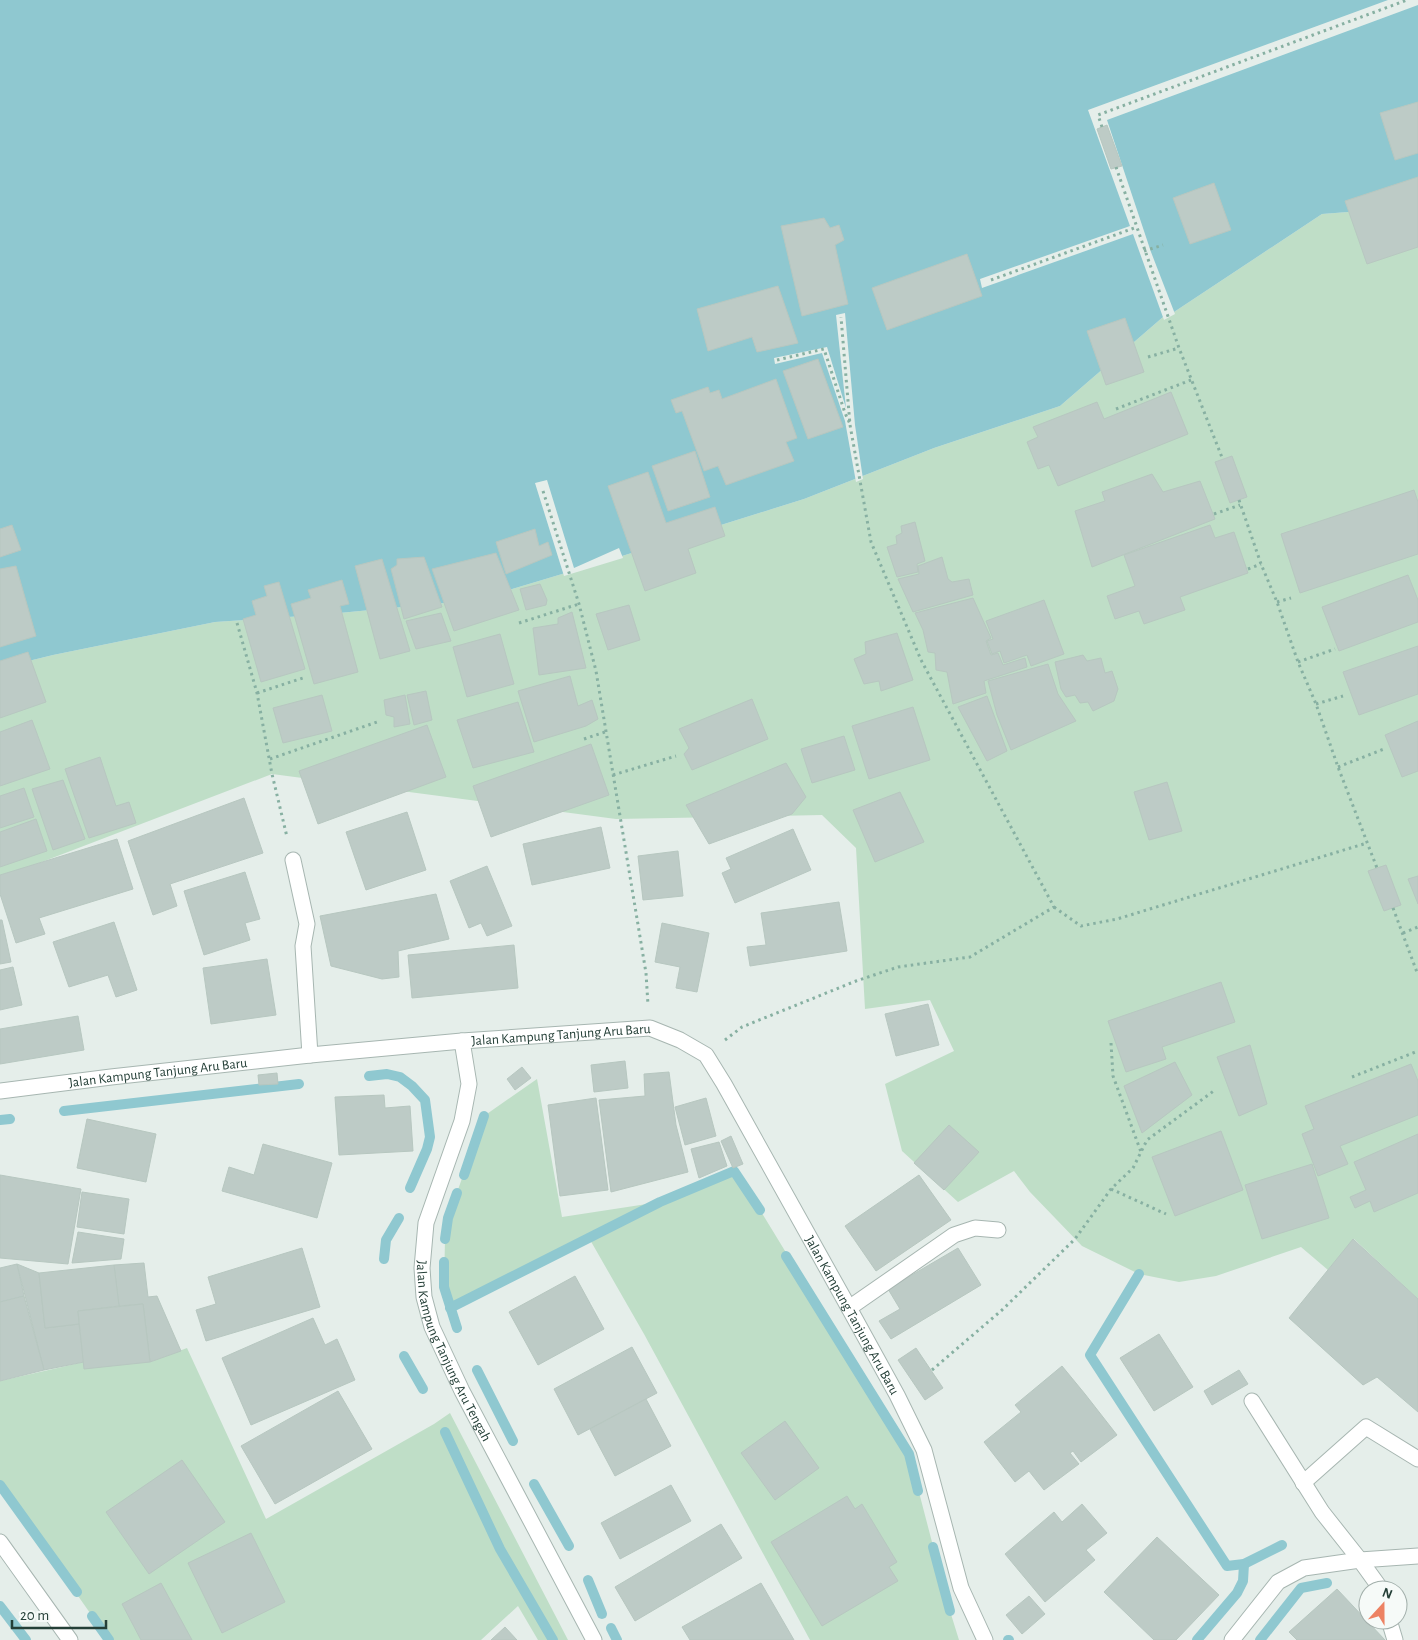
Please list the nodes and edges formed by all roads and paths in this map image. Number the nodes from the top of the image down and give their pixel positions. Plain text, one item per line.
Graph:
1 (1407, 0) edge
2 (1102, 127) dead end
3 (1116, 167) dead end
4 (1137, 227) junction
5 (1163, 245) dead end
6 (1144, 251) junction
7 (991, 280) dead end
8 (841, 317) dead end
9 (1179, 348) junction
10 (1148, 357) dead end
11 (777, 360) dead end
12 (1191, 380) junction
13 (1116, 409) dead end
14 (850, 425) junction
15 (1223, 460) dead end
16 (543, 491) dead end
17 (1239, 500) dead end
18 (1240, 505) junction
19 (1214, 514) dead end
20 (1261, 564) junction
21 (1248, 569) dead end
22 (1291, 598) dead end
23 (1277, 602) junction
24 (579, 604) junction
25 (237, 623) dead end
26 (519, 623) dead end
27 (1335, 649) dead end
28 (1298, 662) junction
29 (303, 678) dead end
30 (257, 693) junction
31 (1343, 696) dead end
32 (1316, 704) junction
33 (380, 722) dead end
34 (605, 732) junction
35 (584, 739) dead end
36 (1384, 749) dead end
37 (676, 756) dead end
38 (270, 759) junction
39 (1338, 767) junction
40 (613, 775) junction
41 (1367, 844) junction
42 (292, 860) joint
43 (1377, 868) dead end
44 (1054, 907) junction
45 (1393, 908) dead end
46 (1418, 928) edge
47 (1403, 933) junction
48 (1418, 975) edge
49 (650, 1028) junction
50 (462, 1041) junction
51 (1112, 1043) dead end
52 (1418, 1051) edge
53 (310, 1055) junction
54 (706, 1055) junction
55 (1352, 1077) dead end
56 (1215, 1090) dead end
57 (0, 1091) edge
58 (1141, 1153) junction
59 (1111, 1189) junction
60 (1166, 1214) dead end
61 (998, 1230) dead end
62 (850, 1308) junction
63 (932, 1370) dead end
64 (1252, 1400) dead end
65 (1418, 1459) edge
66 (1303, 1483) junction
67 (0, 1542) edge
68 (1418, 1556) edge
69 (1360, 1560) junction
70 (1374, 1580) edge
71 (70, 1640) edge
72 (594, 1640) edge
73 (985, 1640) edge
74 (1232, 1640) edge

1 - 2 path
3 - 4 path
4 - 6 path
4 - 7 path
5 - 6 path
6 - 9 path
8 - 14 path
9 - 10 path
9 - 12 path
11 - 14 path
12 - 13 path
12 - 15 path
14 - 44 path
16 - 24 path
17 - 18 path
18 - 19 path
18 - 20 path
20 - 21 path
20 - 23 path
22 - 23 path
23 - 28 path
24 - 26 path
24 - 34 path
25 - 30 path
27 - 28 path
28 - 32 path
29 - 30 path
30 - 38 path
31 - 32 path
32 - 39 path
33 - 38 path
34 - 35 path
34 - 40 path
36 - 39 path
37 - 40 path
38 - 42 path
39 - 41 path
40 - 49 path
41 - 43 path
41 - 44 path
42 - 53 street
44 - 54 path
45 - 47 path
46 - 47 path
47 - 48 path
49 - 50 street, Jalan Kampung Tanjung Aru Baru
49 - 54 street, Jalan Kampung Tanjung Aru Baru
50 - 53 street, Jalan Kampung Tanjung Aru Baru
50 - 72 street, Jalan Kampung Tanjung Aru Tengah
51 - 58 path
52 - 55 path
53 - 57 street, Jalan Kampung Tanjung Aru Baru
54 - 62 street, Jalan Kampung Tanjung Aru Baru
56 - 58 path
58 - 59 path
59 - 60 path
59 - 63 path
61 - 62 street
62 - 73 street, Jalan Kampung Tanjung Aru Baru
64 - 66 street
65 - 66 street
66 - 69 street
67 - 71 street
68 - 69 street
69 - 70 street
69 - 74 street

